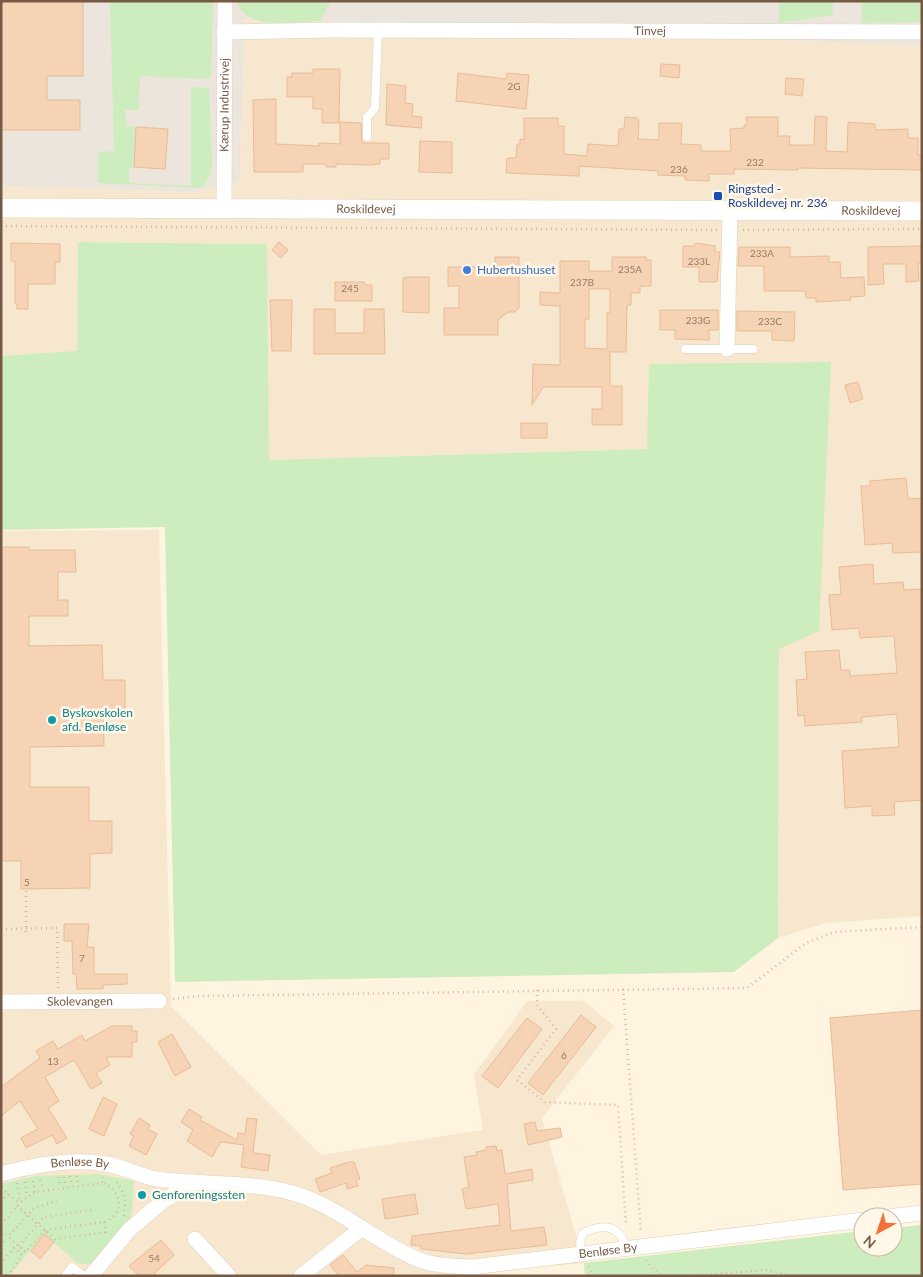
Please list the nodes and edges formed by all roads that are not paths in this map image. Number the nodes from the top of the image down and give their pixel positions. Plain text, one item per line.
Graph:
1 (225, 1) edge
2 (378, 30) junction
3 (224, 32) junction
4 (922, 32) edge
5 (367, 137) dead end
6 (1, 208) edge
7 (224, 209) junction
8 (730, 210) junction
9 (922, 211) edge
10 (685, 349) dead end
11 (727, 349) junction
12 (753, 349) dead end
13 (159, 1001) road end
14 (1, 1002) edge
15 (1, 1174) edge
16 (157, 1179) junction
17 (194, 1182) junction
18 (163, 1201) junction
19 (922, 1213) edge
20 (903, 1215) edge
21 (853, 1221) edge
22 (362, 1228) junction
23 (195, 1239) dead end
24 (631, 1244) junction
25 (582, 1254) junction
26 (65, 1276) edge
27 (84, 1276) edge
28 (91, 1276) edge
29 (228, 1276) edge
30 (301, 1276) edge

1 - 3 street, Kærup Industrivej
2 - 3 street, Tinvej
2 - 4 street, Tinvej
2 - 5 lane
3 - 7 street, Kærup Industrivej
6 - 7 street, Roskildevej
7 - 8 street, Roskildevej
8 - 9 street, Roskildevej
8 - 11 street
10 - 11 lane
11 - 12 lane
13 - 14 street, Skolevangen
15 - 16 street, Benløse By
16 - 17 street, Benløse By
16 - 18 street
17 - 18 street
17 - 22 street, Benløse By
18 - 28 street
19 - 20 street
21 - 24 street, Benløse By
22 - 25 street, Benløse By
22 - 30 street
23 - 29 street
24 - 25 street, Benløse By
24 - 25 lane
26 - 27 lane

